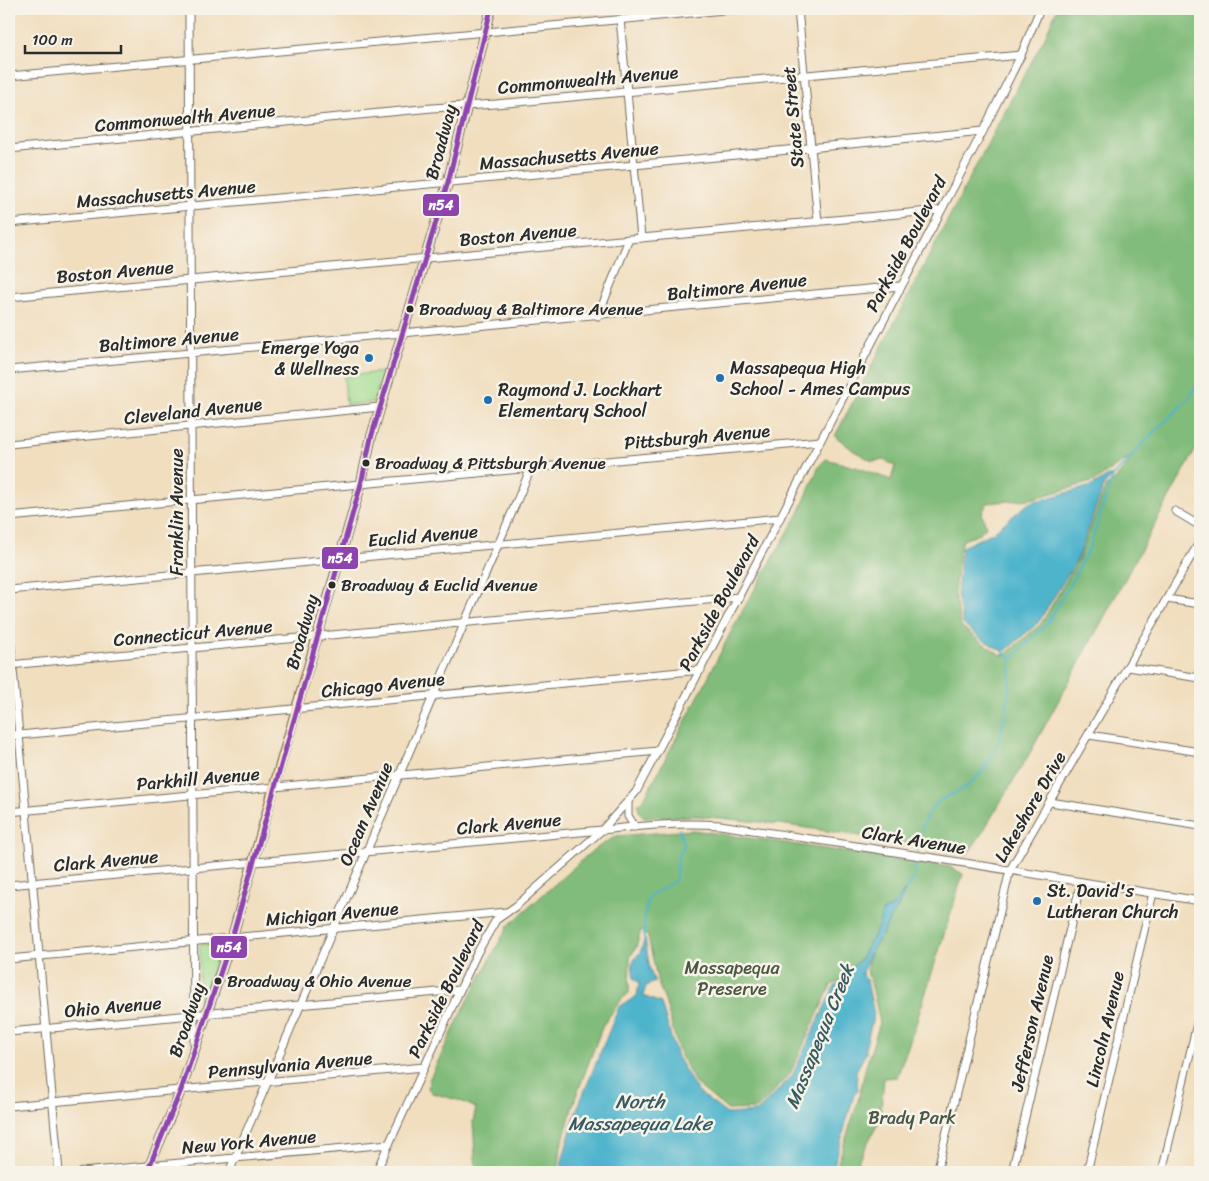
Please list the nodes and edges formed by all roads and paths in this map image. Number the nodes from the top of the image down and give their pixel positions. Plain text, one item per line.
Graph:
1 (189, 9) edge
2 (491, 9) edge
3 (735, 9) edge
4 (798, 9) edge
5 (1040, 9) edge
6 (716, 10) edge
7 (620, 19) junction
8 (485, 32) junction
9 (1022, 55) junction
10 (189, 60) junction
11 (804, 75) junction
12 (9, 76) edge
13 (627, 92) junction
14 (468, 106) junction
15 (983, 131) junction
16 (189, 133) junction
17 (811, 147) junction
18 (9, 149) edge
19 (634, 166) junction
20 (448, 182) junction
21 (190, 207) junction
22 (941, 210) junction
23 (818, 222) junction
24 (9, 223) edge
25 (641, 238) junction
26 (629, 239) junction
27 (426, 258) junction
28 (190, 280) junction
29 (900, 286) junction
30 (9, 297) edge
31 (598, 316) junction
32 (403, 334) junction
33 (191, 353) junction
34 (9, 370) edge
35 (380, 407) junction
36 (191, 427) junction
37 (820, 441) junction
38 (9, 444) edge
39 (531, 468) junction
40 (361, 484) junction
41 (192, 500) junction
42 (1175, 512) dead end
43 (9, 517) edge
44 (780, 518) junction
45 (1200, 526) edge
46 (1200, 541) edge
47 (498, 544) junction
48 (339, 559) junction
49 (192, 573) junction
50 (9, 590) edge
51 (739, 597) junction
52 (1168, 599) junction
53 (1200, 604) edge
54 (465, 622) junction
55 (9, 626) edge
56 (319, 636) junction
57 (193, 648) junction
58 (10, 664) edge
59 (1128, 667) junction
60 (701, 670) junction
61 (1200, 678) edge
62 (432, 695) junction
63 (296, 710) junction
64 (193, 718) junction
65 (1089, 734) junction
66 (19, 735) junction
67 (9, 736) edge
68 (658, 751) junction
69 (1200, 752) edge
70 (399, 775) junction
71 (274, 787) junction
72 (194, 794) junction
73 (629, 802) junction
74 (1050, 802) junction
75 (26, 810) junction
76 (9, 812) edge
77 (1200, 826) edge
78 (635, 827) junction
79 (602, 830) junction
80 (366, 852) junction
81 (253, 862) junction
82 (194, 868) junction
83 (1010, 870) junction
84 (1081, 882) junction
85 (33, 883) junction
86 (9, 885) edge
87 (1153, 893) junction
88 (1200, 901) edge
89 (508, 912) junction
90 (333, 930) junction
91 (232, 938) junction
92 (194, 942) junction
93 (39, 956) junction
94 (9, 959) edge
95 (460, 990) junction
96 (300, 1005) junction
97 (1200, 1011) edge
98 (206, 1014) junction
99 (195, 1015) junction
100 (46, 1029) junction
101 (9, 1032) edge
102 (194, 1050) junction
103 (424, 1067) junction
104 (268, 1082) junction
105 (181, 1090) junction
106 (53, 1102) junction
107 (9, 1106) edge
108 (389, 1144) junction
109 (235, 1159) junction
110 (149, 1169) edge
111 (59, 1172) edge
112 (82, 1172) edge
113 (229, 1172) edge
114 (376, 1172) edge
115 (937, 1172) edge
116 (1012, 1172) edge
117 (1087, 1172) edge
118 (1162, 1172) edge

1 - 10 street, Franklin Avenue
2 - 8 main road, Broadway
3 - 6 street
4 - 11 street, State Street
5 - 9 street, Parkside Boulevard
6 - 7 street
7 - 8 street
7 - 13 street
8 - 10 street
8 - 14 main road, Broadway
9 - 11 street, Commonwealth Avenue
9 - 15 street, Parkside Boulevard
10 - 12 street
10 - 16 street, Franklin Avenue
11 - 13 street, Commonwealth Avenue
11 - 17 street, State Street
13 - 14 street, Commonwealth Avenue
13 - 19 street
14 - 16 street, Commonwealth Avenue
14 - 20 main road, Broadway
15 - 17 street, Massachusetts Avenue
15 - 22 street, Parkside Boulevard
16 - 18 street, Commonwealth Avenue
16 - 21 street, Franklin Avenue
17 - 19 street, Massachusetts Avenue
17 - 23 street, State Street
19 - 20 street, Massachusetts Avenue
19 - 25 street
20 - 21 street, Massachusetts Avenue
20 - 27 main road, Broadway
21 - 24 street, Massachusetts Avenue
21 - 28 street, Franklin Avenue
22 - 23 street, Boston Avenue
22 - 29 street, Parkside Boulevard
23 - 25 street, Boston Avenue
25 - 26 street, Boston Avenue
26 - 27 street, Boston Avenue
26 - 31 street
27 - 28 street, Boston Avenue
27 - 32 main road, Broadway
28 - 30 street, Boston Avenue
28 - 33 street, Franklin Avenue
29 - 31 street, Baltimore Avenue
29 - 37 street, Parkside Boulevard
31 - 32 street, Baltimore Avenue
32 - 33 street, Baltimore Avenue
32 - 35 main road, Broadway
33 - 34 street, Baltimore Avenue
33 - 36 street, Franklin Avenue
35 - 36 street, Cleveland Avenue
35 - 40 main road, Broadway
36 - 38 street, Cleveland Avenue
36 - 41 street, Franklin Avenue
37 - 39 street, Pittsburgh Avenue
37 - 44 street, Parkside Boulevard
39 - 40 street, Pittsburgh Avenue
39 - 47 street, Ocean Avenue
40 - 41 street, Pittsburgh Avenue
40 - 48 main road, Broadway
41 - 43 street, Pittsburgh Avenue
41 - 49 street, Franklin Avenue
42 - 45 street
44 - 47 street, Euclid Avenue
44 - 51 street, Parkside Boulevard
46 - 52 street, Lakeshore Drive
47 - 48 street, Euclid Avenue
47 - 54 street, Ocean Avenue
48 - 49 street, Euclid Avenue
48 - 56 main road, Broadway
49 - 50 street, Euclid Avenue
49 - 57 street, Franklin Avenue
51 - 54 street, Connecticut Avenue
51 - 60 street, Parkside Boulevard
52 - 53 street
52 - 59 street, Lakeshore Drive
54 - 56 street, Connecticut Avenue
54 - 62 street, Ocean Avenue
55 - 58 street
56 - 57 street, Connecticut Avenue
56 - 63 main road, Broadway
57 - 58 street, Connecticut Avenue
57 - 64 street, Franklin Avenue
58 - 66 street
59 - 61 street
59 - 65 street, Lakeshore Drive
60 - 62 street, Chicago Avenue
60 - 68 street, Parkside Boulevard
62 - 63 street, Chicago Avenue
62 - 70 street, Ocean Avenue
63 - 64 street, Chicago Avenue
63 - 71 main road, Broadway
64 - 66 street, Chicago Avenue
64 - 72 street, Franklin Avenue
65 - 69 street
65 - 74 street, Lakeshore Drive
66 - 67 street, Chicago Avenue
66 - 75 street
68 - 70 street, Parkhill Avenue
68 - 73 street, Parkside Boulevard
70 - 71 street, Parkhill Avenue
70 - 80 street, Ocean Avenue
71 - 72 street, Parkhill Avenue
71 - 81 main road, Broadway
72 - 75 street, Parkhill Avenue
72 - 82 street, Franklin Avenue
73 - 78 street
73 - 79 street, Parkside Boulevard
74 - 77 street
74 - 83 street, Lakeshore Drive
75 - 76 street, Parkhill Avenue
75 - 85 street
78 - 79 street, Clark Avenue
78 - 83 street, Clark Avenue
79 - 80 street, Clark Avenue
79 - 89 street, Parkside Boulevard
80 - 81 street, Clark Avenue
80 - 90 street, Ocean Avenue
81 - 82 street, Clark Avenue
81 - 91 main road, Broadway
82 - 85 street, Clark Avenue
82 - 92 street, Franklin Avenue
83 - 84 street, Clark Avenue
83 - 115 street, Lakeshore Drive
84 - 87 street, Clark Avenue
84 - 116 street, Jefferson Avenue
85 - 86 street, Clark Avenue
85 - 93 street
87 - 88 street, Clark Avenue
87 - 117 street, Lincoln Avenue
89 - 90 street, Michigan Avenue
89 - 95 street, Parkside Boulevard
90 - 91 street, Michigan Avenue
90 - 96 street, Ocean Avenue
91 - 92 street, Michigan Avenue
91 - 98 main road, Broadway
92 - 93 street, Michigan Avenue
92 - 99 street, Franklin Avenue
93 - 94 street, Michigan Avenue
93 - 100 street
95 - 96 street, Ohio Avenue
95 - 103 street, Parkside Boulevard
96 - 98 street, Ohio Avenue
96 - 104 street, Ocean Avenue
97 - 118 street
98 - 99 street, Ohio Avenue
98 - 102 main road, Broadway
99 - 100 street, Ohio Avenue
99 - 102 street, Franklin Avenue
100 - 101 street, Ohio Avenue
100 - 106 street
102 - 105 main road, Broadway
103 - 104 street, Pennsylvania Avenue
103 - 108 street, Parkside Boulevard
104 - 105 street, Pennsylvania Avenue
104 - 109 street, Ocean Avenue
105 - 106 street, Pennsylvania Avenue
105 - 110 main road, Broadway
106 - 107 street, Pennsylvania Avenue
106 - 111 street
108 - 109 street, New York Avenue
108 - 114 street, Parkside Boulevard
109 - 110 street, New York Avenue
109 - 113 street, Ocean Avenue
110 - 112 street, New York Avenue

